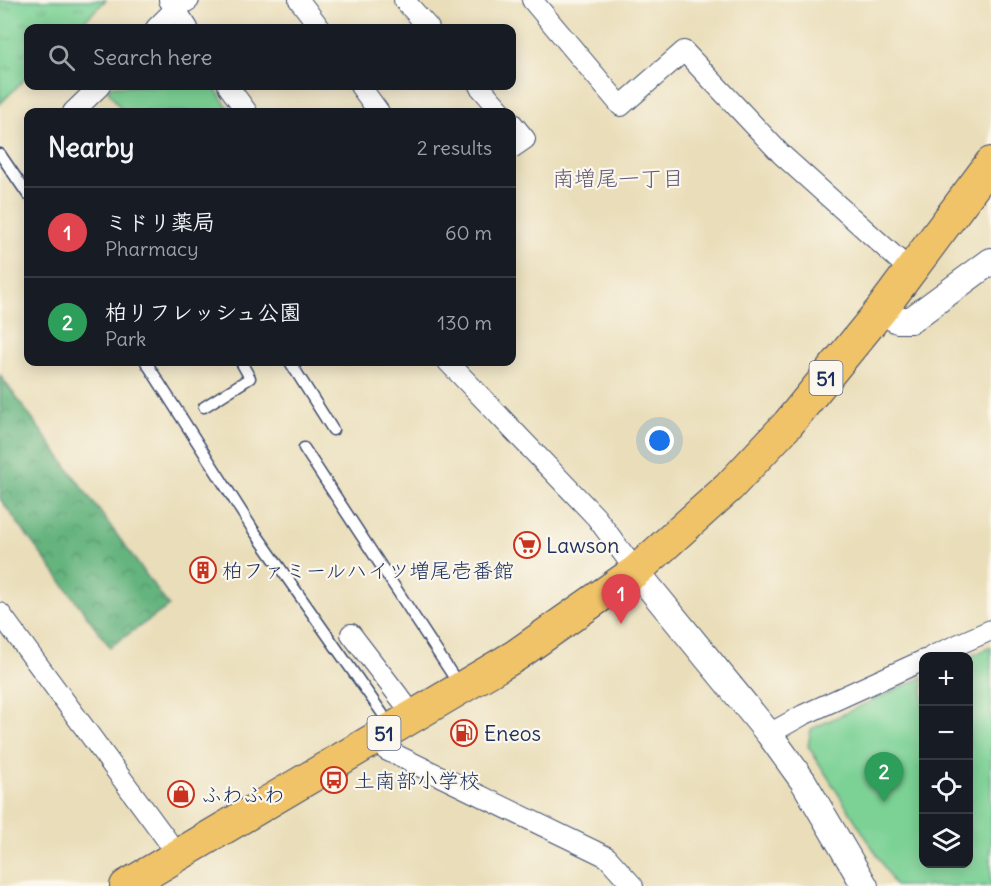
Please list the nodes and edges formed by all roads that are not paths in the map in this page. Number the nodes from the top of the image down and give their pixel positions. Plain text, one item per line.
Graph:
1 (299, 0) edge
2 (404, 0) edge
3 (531, 0) edge
4 (178, 3) edge
5 (160, 24) edge
6 (186, 24) edge
7 (317, 24) edge
8 (425, 24) edge
9 (96, 90) edge
10 (231, 90) edge
11 (363, 90) edge
12 (483, 90) edge
13 (77, 108) edge
14 (244, 108) edge
15 (376, 108) edge
16 (498, 108) edge
17 (516, 128) edge
18 (516, 145) edge
19 (0, 154) edge
20 (991, 163) edge
21 (24, 189) edge
22 (991, 261) edge
23 (911, 271) junction
24 (881, 310) junction
25 (150, 366) edge
26 (243, 366) edge
27 (293, 366) edge
28 (452, 366) edge
29 (204, 407) dead end
30 (333, 430) dead end
31 (304, 448) dead end
32 (636, 571) junction
33 (0, 613) edge
34 (991, 630) edge
35 (351, 634) dead end
36 (943, 652) edge
37 (919, 662) edge
38 (461, 688) junction
39 (394, 728) junction
40 (769, 734) junction
41 (178, 855) junction
42 (126, 886) edge
43 (633, 886) edge
44 (866, 886) edge

1 - 7 street
2 - 8 street
3 - 23 street
4 - 5 street
4 - 6 street
9 - 13 street
10 - 14 street
11 - 15 street
12 - 16 street
17 - 18 street
19 - 21 lane
20 - 23 main road, 51
22 - 24 street
23 - 24 main road, 51
24 - 32 main road, 51
25 - 39 lane
26 - 29 lane
27 - 30 lane
28 - 32 street
31 - 38 lane
32 - 38 main road, 51
32 - 40 street
33 - 41 street
34 - 36 street
35 - 39 street
37 - 40 street
38 - 39 main road, 51
39 - 41 main road, 51
39 - 43 street
40 - 44 street
41 - 42 main road, 51

